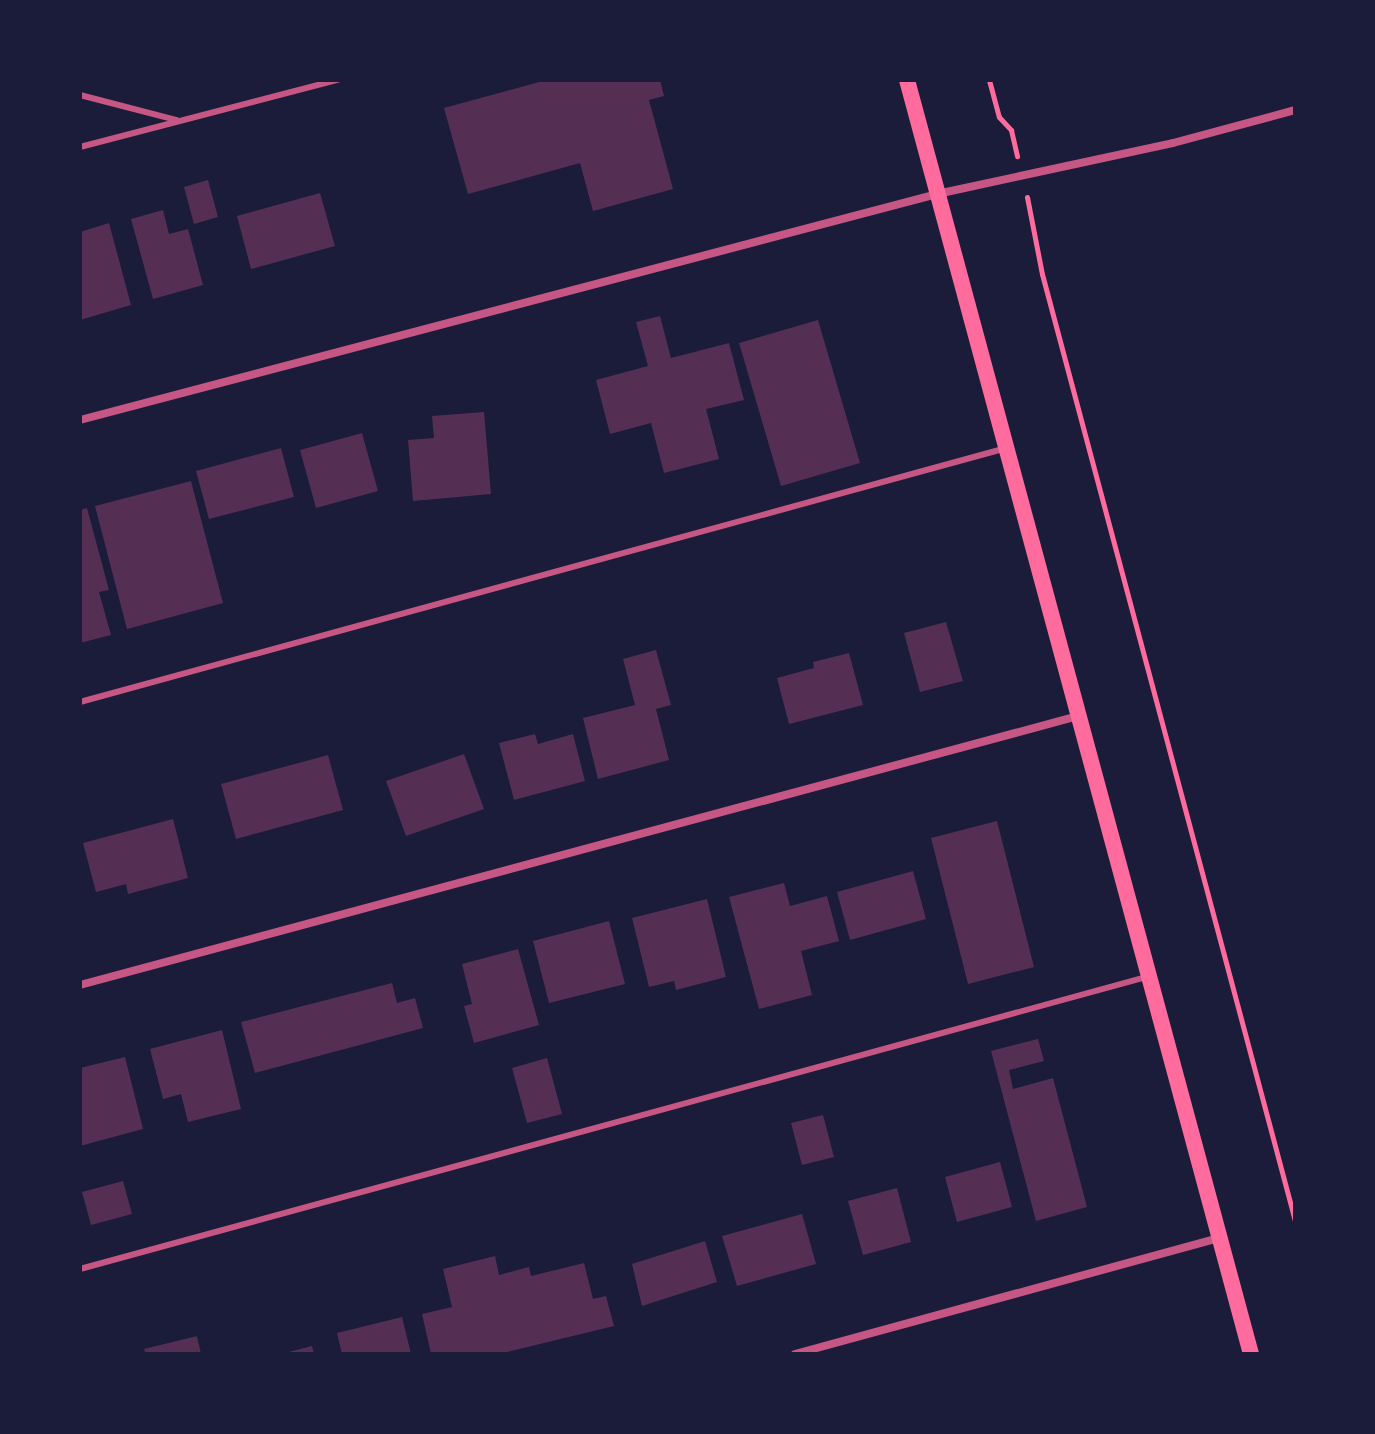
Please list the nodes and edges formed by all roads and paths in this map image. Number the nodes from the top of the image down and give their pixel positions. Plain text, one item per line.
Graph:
1 (338, 80) edge
2 (907, 80) edge
3 (989, 80) edge
4 (80, 95) edge
5 (1295, 110) edge
6 (181, 121) junction
7 (80, 147) edge
8 (1022, 175) junction
9 (937, 194) junction
10 (80, 420) edge
11 (1007, 448) junction
12 (80, 702) edge
13 (1079, 715) junction
14 (1147, 977) junction
15 (80, 985) edge
16 (1295, 1221) edge
17 (1218, 1238) junction
18 (80, 1269) edge
19 (795, 1354) edge
20 (1251, 1354) edge

1 - 6 lane
2 - 9 main road
3 - 8 path
4 - 6 lane
5 - 8 street
6 - 7 lane
8 - 9 street
8 - 16 path
9 - 10 street
9 - 11 main road
11 - 12 lane
11 - 13 main road
13 - 14 main road
13 - 15 street
14 - 17 main road
14 - 18 lane
17 - 19 street
17 - 20 main road

